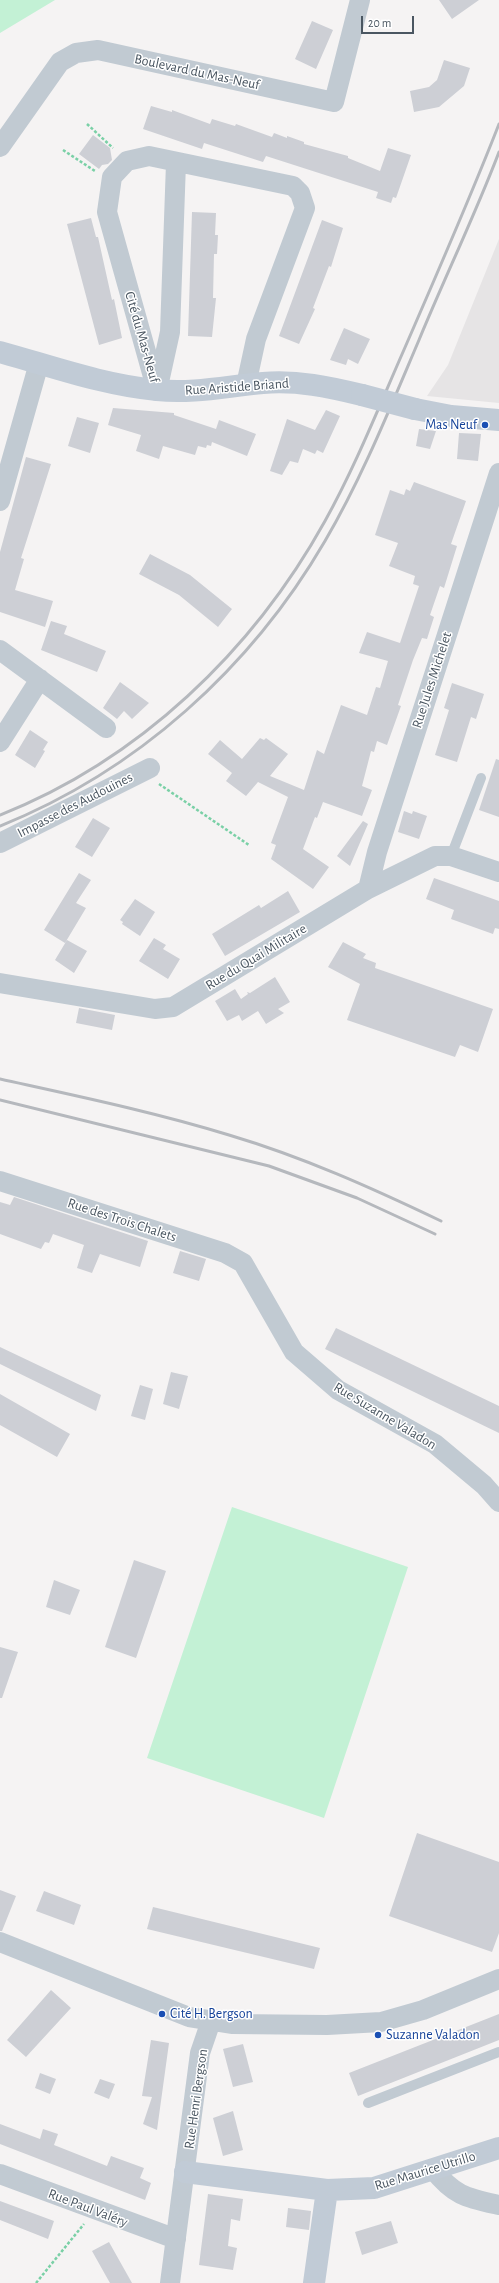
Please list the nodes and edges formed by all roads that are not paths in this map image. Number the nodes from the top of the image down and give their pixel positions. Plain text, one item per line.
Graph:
1 (360, 0) edge
2 (0, 147) edge
3 (176, 163) junction
4 (0, 352) edge
5 (39, 363) junction
6 (246, 385) junction
7 (157, 390) junction
8 (499, 420) edge
9 (499, 473) edge
10 (0, 501) edge
11 (0, 650) edge
12 (40, 679) junction
13 (106, 728) dead end
14 (0, 742) edge
15 (150, 768) road end
16 (481, 778) dead end
17 (0, 843) edge
18 (451, 856) junction
19 (499, 872) edge
20 (368, 889) junction
21 (0, 983) edge
22 (0, 1181) edge
23 (243, 1263) joint
24 (499, 1502) edge
25 (0, 1942) edge
26 (499, 1978) edge
27 (211, 2021) junction
28 (499, 2052) edge
29 (368, 2104) dead end
30 (499, 2148) edge
31 (433, 2169) junction
32 (185, 2172) junction
33 (0, 2174) edge
34 (327, 2190) junction
35 (499, 2205) edge
36 (176, 2239) junction
37 (170, 2283) edge
38 (314, 2283) edge

1 - 2 street, Boulevard du Mas-Neuf
3 - 6 street
3 - 7 street, Cité du Mas-Neuf
3 - 7 street, Cité du Mas-Neuf
4 - 5 street, Rue Aristide Briand
5 - 7 street, Rue Aristide Briand
5 - 10 street
6 - 7 street, Rue Aristide Briand
6 - 8 street, Rue Aristide Briand, bridge
9 - 20 street, Rue Jules Michelet
11 - 12 street
12 - 13 street
12 - 14 street
15 - 17 street, Impasse des Audouines
16 - 18 lane
18 - 19 street, Rue du Quai Militaire
18 - 20 street, Rue du Quai Militaire
20 - 21 street, Rue du Quai Militaire
22 - 23 street, Rue des Trois Chalets
23 - 24 street, Rue Suzanne Valadon
25 - 27 street
26 - 27 street
27 - 32 street, Rue Henri Bergson
28 - 29 lane
30 - 31 street, Rue Maurice Utrillo
31 - 34 street, Rue Maurice Utrillo
31 - 35 street
32 - 34 street, Rue Maurice Utrillo
32 - 36 street, Rue Henri Bergson
33 - 36 street, Rue Paul Valéry
34 - 38 street
36 - 37 street, Rue Henri Bergson

